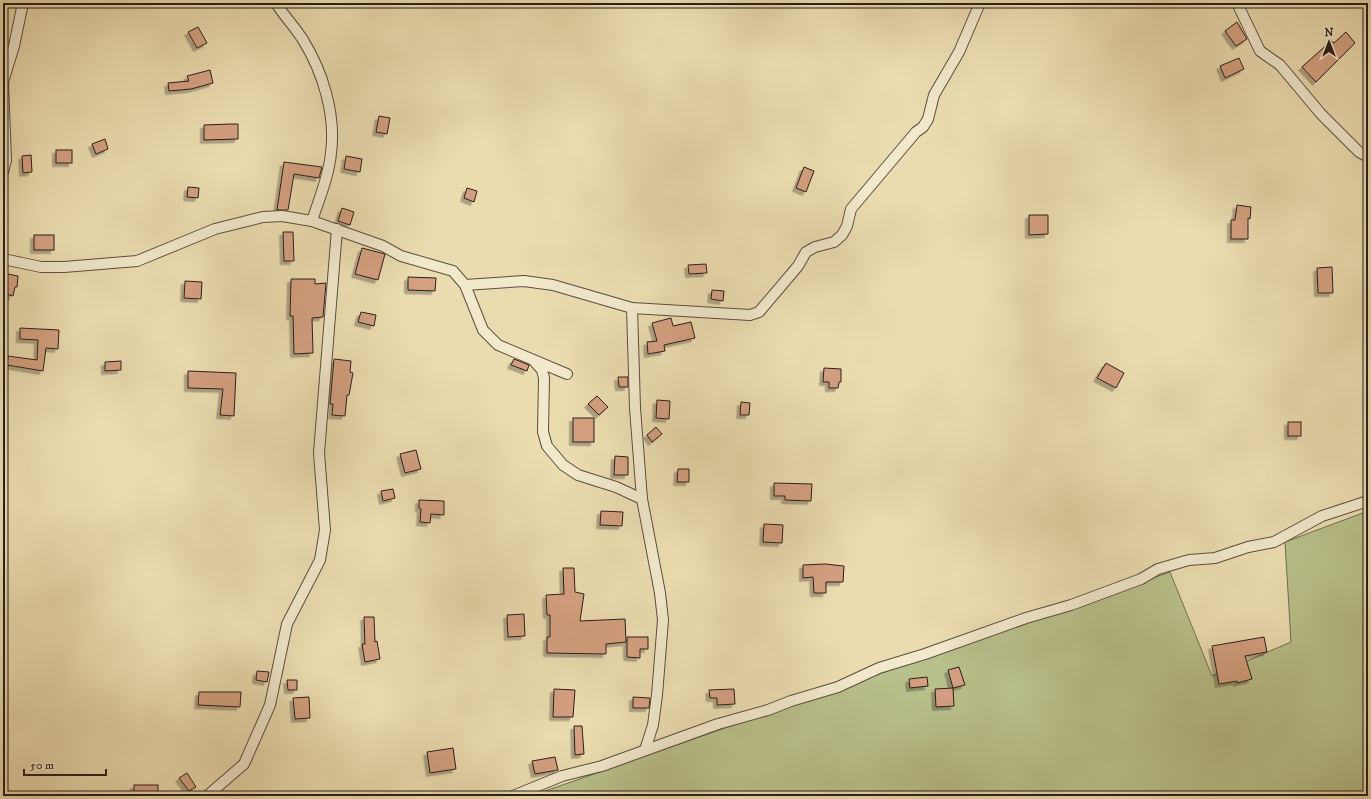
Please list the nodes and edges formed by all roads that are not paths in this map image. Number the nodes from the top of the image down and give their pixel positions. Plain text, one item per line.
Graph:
1 (23, 3) edge
2 (276, 3) edge
3 (980, 3) edge
4 (1237, 3) edge
5 (3, 83) edge
6 (1368, 157) edge
7 (3, 172) edge
8 (312, 221) junction
9 (337, 229) junction
10 (3, 259) edge
11 (465, 285) junction
12 (632, 308) junction
13 (532, 358) junction
14 (567, 374) dead end
15 (642, 499) junction
16 (1368, 501) edge
17 (645, 750) junction
18 (207, 796) edge
19 (513, 796) edge

1 - 5 street
2 - 8 street
3 - 12 street
4 - 6 street
5 - 7 street
8 - 9 street
8 - 10 street
9 - 11 street
9 - 18 street
11 - 12 street
11 - 13 street
12 - 15 street
13 - 14 street
13 - 15 street
15 - 17 street
16 - 17 street
17 - 19 street

